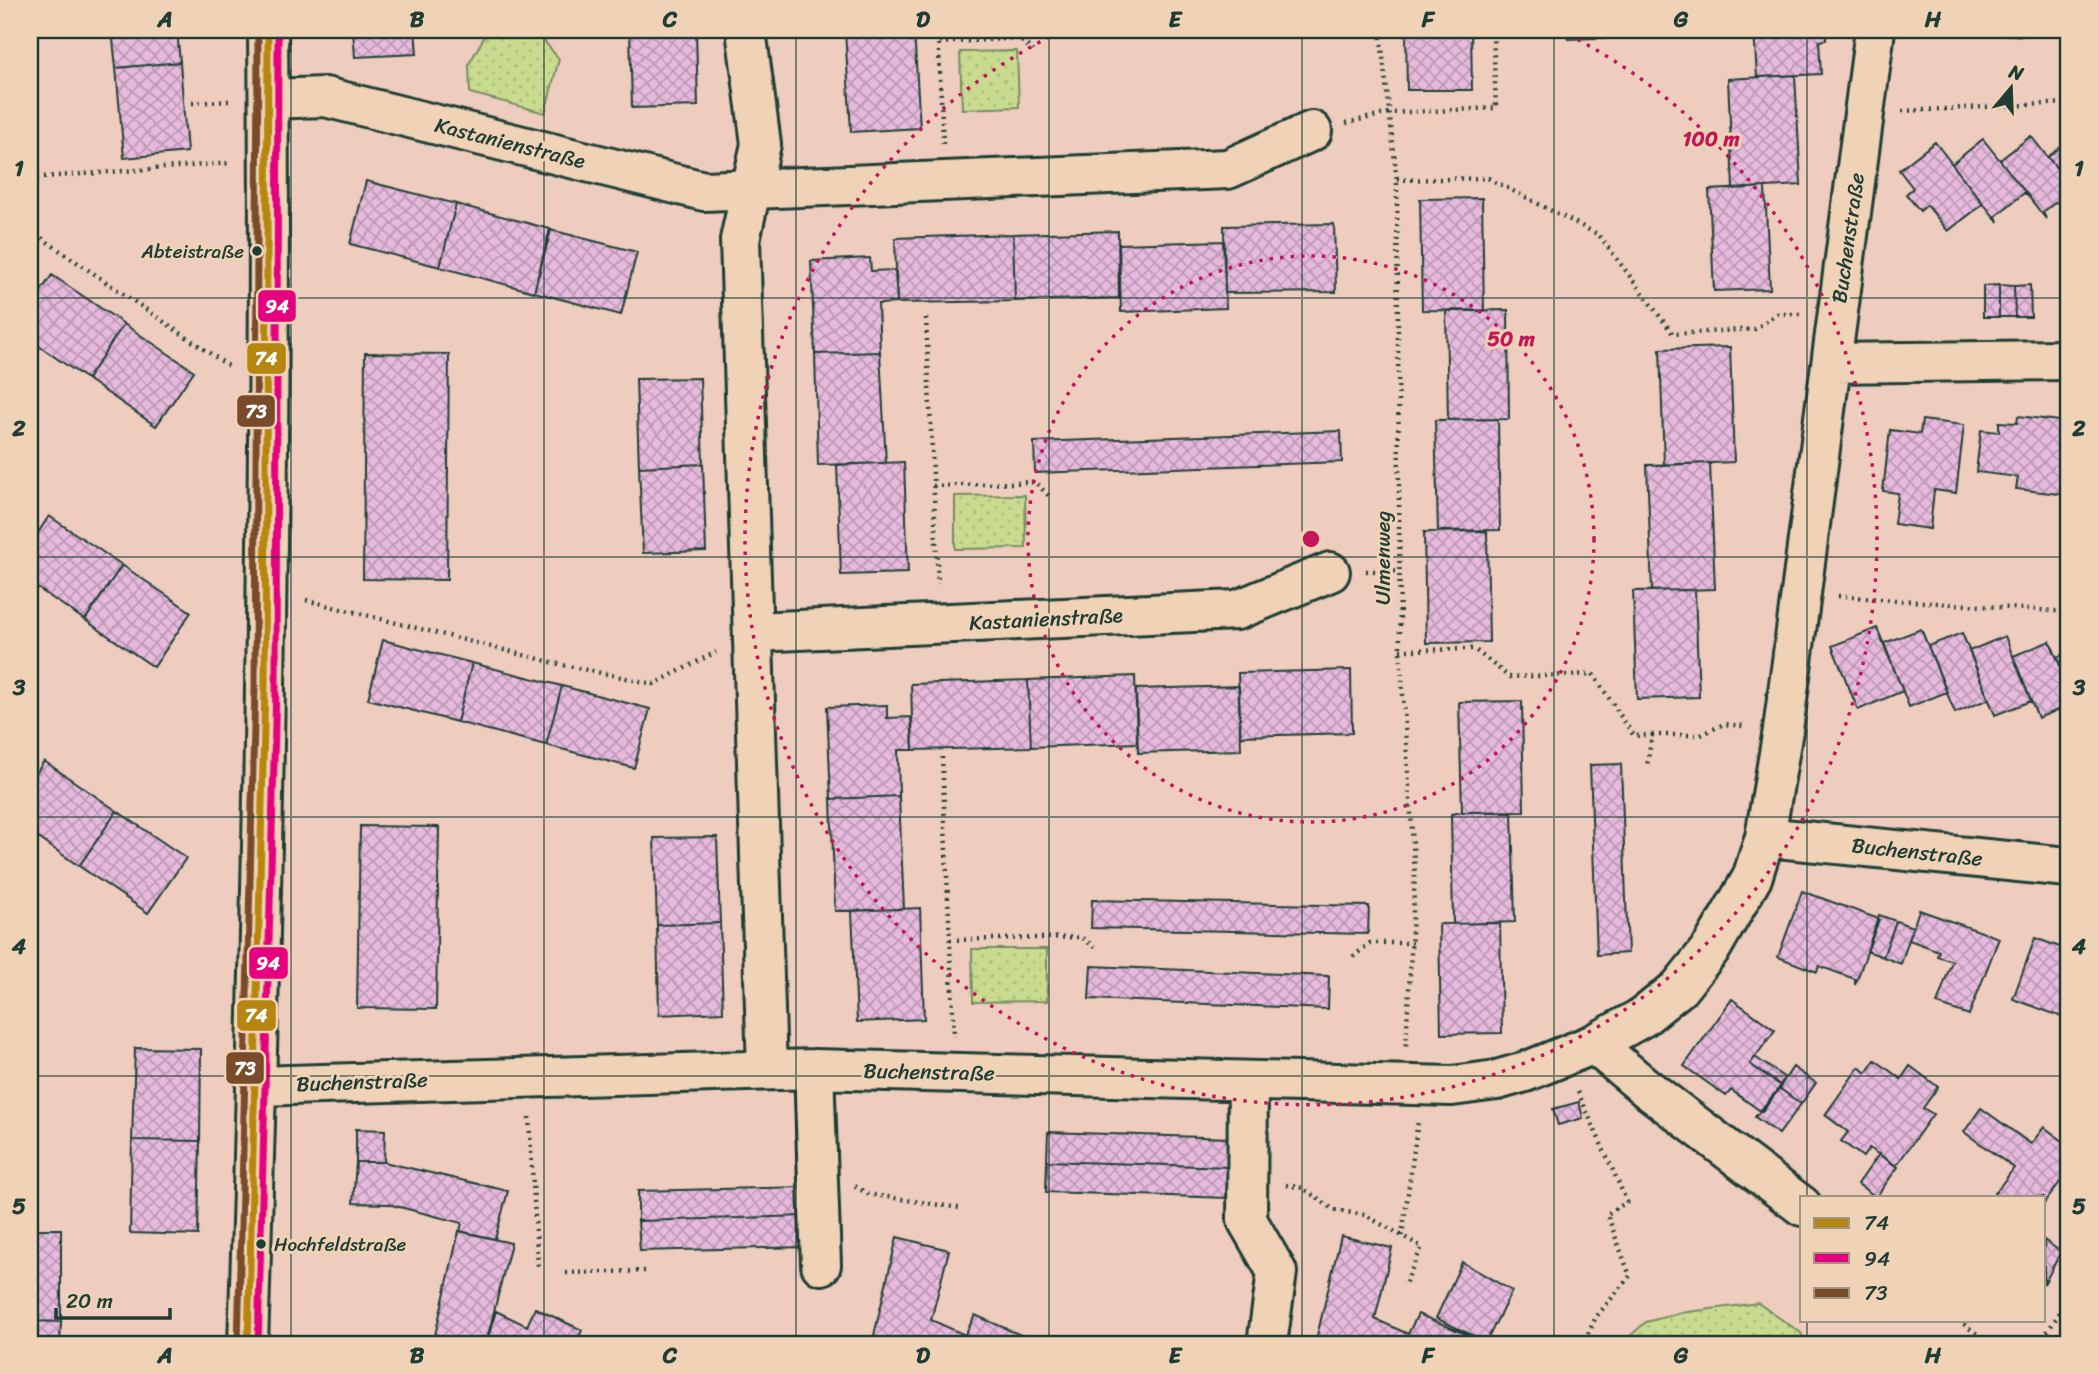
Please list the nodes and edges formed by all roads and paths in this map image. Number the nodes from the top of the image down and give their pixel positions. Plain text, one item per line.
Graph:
1 (268, 30) edge
2 (747, 30) edge
3 (938, 30) edge
4 (1380, 30) edge
5 (1521, 30) edge
6 (1875, 30) edge
7 (939, 43) junction
8 (1033, 51) dead end
9 (269, 99) junction
10 (2068, 103) edge
11 (1389, 113) junction
12 (1866, 113) junction
13 (1312, 131) dead end
14 (271, 160) junction
15 (30, 178) edge
16 (944, 180) junction
17 (1397, 180) junction
18 (751, 188) junction
19 (30, 230) edge
20 (1838, 313) junction
21 (926, 317) dead end
22 (2068, 360) edge
23 (1832, 363) junction
24 (268, 393) junction
25 (933, 486) junction
26 (1049, 496) dead end
27 (1330, 572) dead end
28 (266, 590) junction
29 (1802, 594) junction
30 (2068, 612) edge
31 (939, 624) junction
32 (754, 632) junction
33 (1400, 650) junction
34 (1783, 730) junction
35 (1652, 735) junction
36 (943, 757) dead end
37 (1647, 765) dead end
38 (1765, 837) junction
39 (2068, 867) edge
40 (950, 940) junction
41 (1412, 943) junction
42 (1095, 947) dead end
43 (1353, 957) dead end
44 (1594, 1044) junction
45 (1556, 1060) junction
46 (814, 1069) junction
47 (767, 1070) junction
48 (955, 1073) junction
49 (526, 1077) junction
50 (1248, 1081) junction
51 (257, 1086) junction
52 (1413, 1086) junction
53 (818, 1164) junction
54 (1247, 1178) junction
55 (1800, 1204) edge
56 (959, 1208) dead end
57 (1402, 1236) junction
58 (821, 1265) dead end
59 (538, 1267) dead end
60 (645, 1271) dead end
61 (566, 1273) dead end
62 (1404, 1286) dead end
63 (2068, 1300) edge
64 (1961, 1322) edge
65 (248, 1344) edge
66 (1267, 1344) edge
67 (1583, 1344) edge
68 (1990, 1344) edge
69 (2040, 1344) edge

1 - 9 street
2 - 18 street
3 - 7 path
4 - 11 path, Ulmenweg
5 - 11 path
6 - 12 street, Buchenstraße
7 - 8 path
7 - 16 path
9 - 14 street
9 - 18 street, Kastanienstraße
10 - 12 path
11 - 17 path, Ulmenweg
12 - 20 street, Buchenstraße
13 - 16 street, Kastanienstraße
14 - 15 path
14 - 24 street
16 - 18 street, Kastanienstraße
17 - 20 path
17 - 33 path, Ulmenweg
18 - 32 street
19 - 24 path
20 - 23 street, Buchenstraße
21 - 25 path
22 - 23 street
23 - 29 street, Buchenstraße
24 - 28 street
25 - 26 path
25 - 31 path
27 - 31 street, Kastanienstraße
28 - 32 path
28 - 51 street
29 - 30 path
29 - 34 street, Buchenstraße
31 - 32 street, Kastanienstraße
32 - 47 street
33 - 35 path
33 - 41 path, Ulmenweg
34 - 35 path
34 - 38 street, Buchenstraße
35 - 37 path
36 - 40 path
38 - 39 street, Buchenstraße
38 - 44 street, Buchenstraße
40 - 42 path
40 - 48 path
41 - 43 path
41 - 52 path, Ulmenweg
44 - 45 street, Buchenstraße
44 - 55 street
45 - 52 street, Buchenstraße
45 - 67 path
46 - 47 street, Buchenstraße
46 - 48 street, Buchenstraße
46 - 53 street
47 - 49 street, Buchenstraße
48 - 50 street, Buchenstraße
49 - 51 street, Buchenstraße
49 - 59 path
50 - 52 street, Buchenstraße
50 - 54 street
51 - 65 street
52 - 57 path, Ulmenweg
53 - 56 path
53 - 58 street
54 - 57 path
54 - 66 street
57 - 62 path
60 - 61 path
63 - 69 path
64 - 68 path

